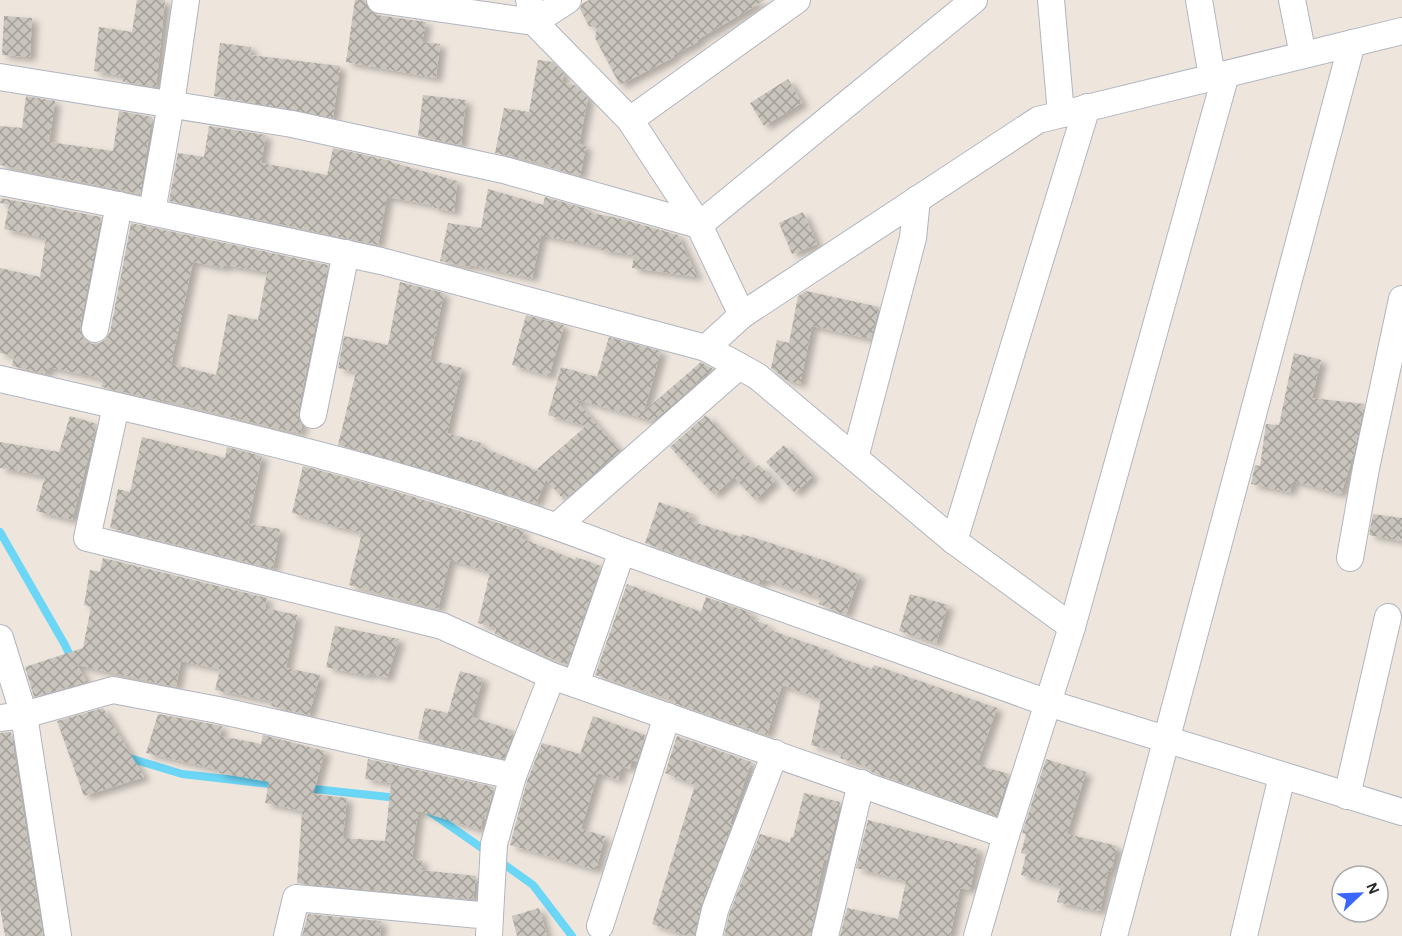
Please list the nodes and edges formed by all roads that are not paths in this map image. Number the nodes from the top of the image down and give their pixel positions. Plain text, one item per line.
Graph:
1 (186, 0) edge
2 (380, 0) edge
3 (568, 0) edge
4 (797, 0) edge
5 (974, 0) edge
6 (1051, 0) edge
7 (1199, 0) edge
8 (1292, 0) edge
9 (532, 11) edge
10 (1402, 31) edge
11 (1352, 43) junction
12 (1303, 55) junction
13 (1219, 76) junction
14 (0, 77) edge
15 (171, 104) junction
16 (1087, 107) junction
17 (1061, 114) junction
18 (630, 120) junction
19 (0, 182) edge
20 (917, 199) junction
21 (119, 205) junction
22 (152, 212) junction
23 (699, 225) junction
24 (346, 253) junction
25 (1402, 299) edge
26 (742, 315) junction
27 (95, 329) dead end
28 (706, 348) junction
29 (739, 366) junction
30 (0, 379) edge
31 (116, 406) junction
32 (313, 415) dead end
33 (855, 458) junction
34 (557, 526) junction
35 (954, 541) junction
36 (622, 551) junction
37 (1350, 558) dead end
38 (1388, 617) dead end
39 (1072, 627) junction
40 (0, 638) edge
41 (564, 680) junction
42 (1048, 703) junction
43 (12, 716) edge
44 (667, 716) junction
45 (1167, 740) junction
46 (775, 753) junction
47 (513, 776) junction
48 (1282, 776) junction
49 (861, 783) junction
50 (1347, 796) junction
51 (1402, 812) edge
52 (1006, 835) junction
53 (489, 926) edge
54 (600, 926) dead end
55 (58, 936) edge
56 (287, 936) edge
57 (709, 936) edge
58 (825, 936) edge
59 (977, 936) edge
60 (1114, 936) edge
61 (1244, 936) edge

1 - 15 street
2 - 9 street
3 - 9 street
4 - 18 street
5 - 23 street
6 - 17 street
7 - 13 street
8 - 12 street
9 - 18 street
10 - 11 street
11 - 12 street
11 - 45 street
12 - 13 street
13 - 16 street
13 - 39 street
14 - 15 street
15 - 22 street
15 - 23 street
16 - 17 street
16 - 35 street
17 - 20 street
18 - 23 street
19 - 21 street
20 - 26 street
20 - 33 street
21 - 22 street
21 - 27 street
22 - 24 street
23 - 26 street
24 - 28 street
24 - 32 street
25 - 37 street
26 - 28 street
28 - 29 street
29 - 33 street
29 - 34 street
30 - 31 street
31 - 34 street
31 - 41 street
33 - 35 street
34 - 36 street
35 - 39 street
36 - 41 street
36 - 42 street
38 - 50 street
39 - 42 street
40 - 43 street
41 - 44 street
41 - 47 street
42 - 45 street
42 - 52 street
43 - 47 street
43 - 55 street
44 - 46 street
44 - 54 street
45 - 48 street
45 - 60 street
46 - 49 street
46 - 57 street
47 - 53 street
48 - 50 street
48 - 61 street
49 - 52 street
49 - 58 street
50 - 51 street
52 - 59 street
53 - 56 street

